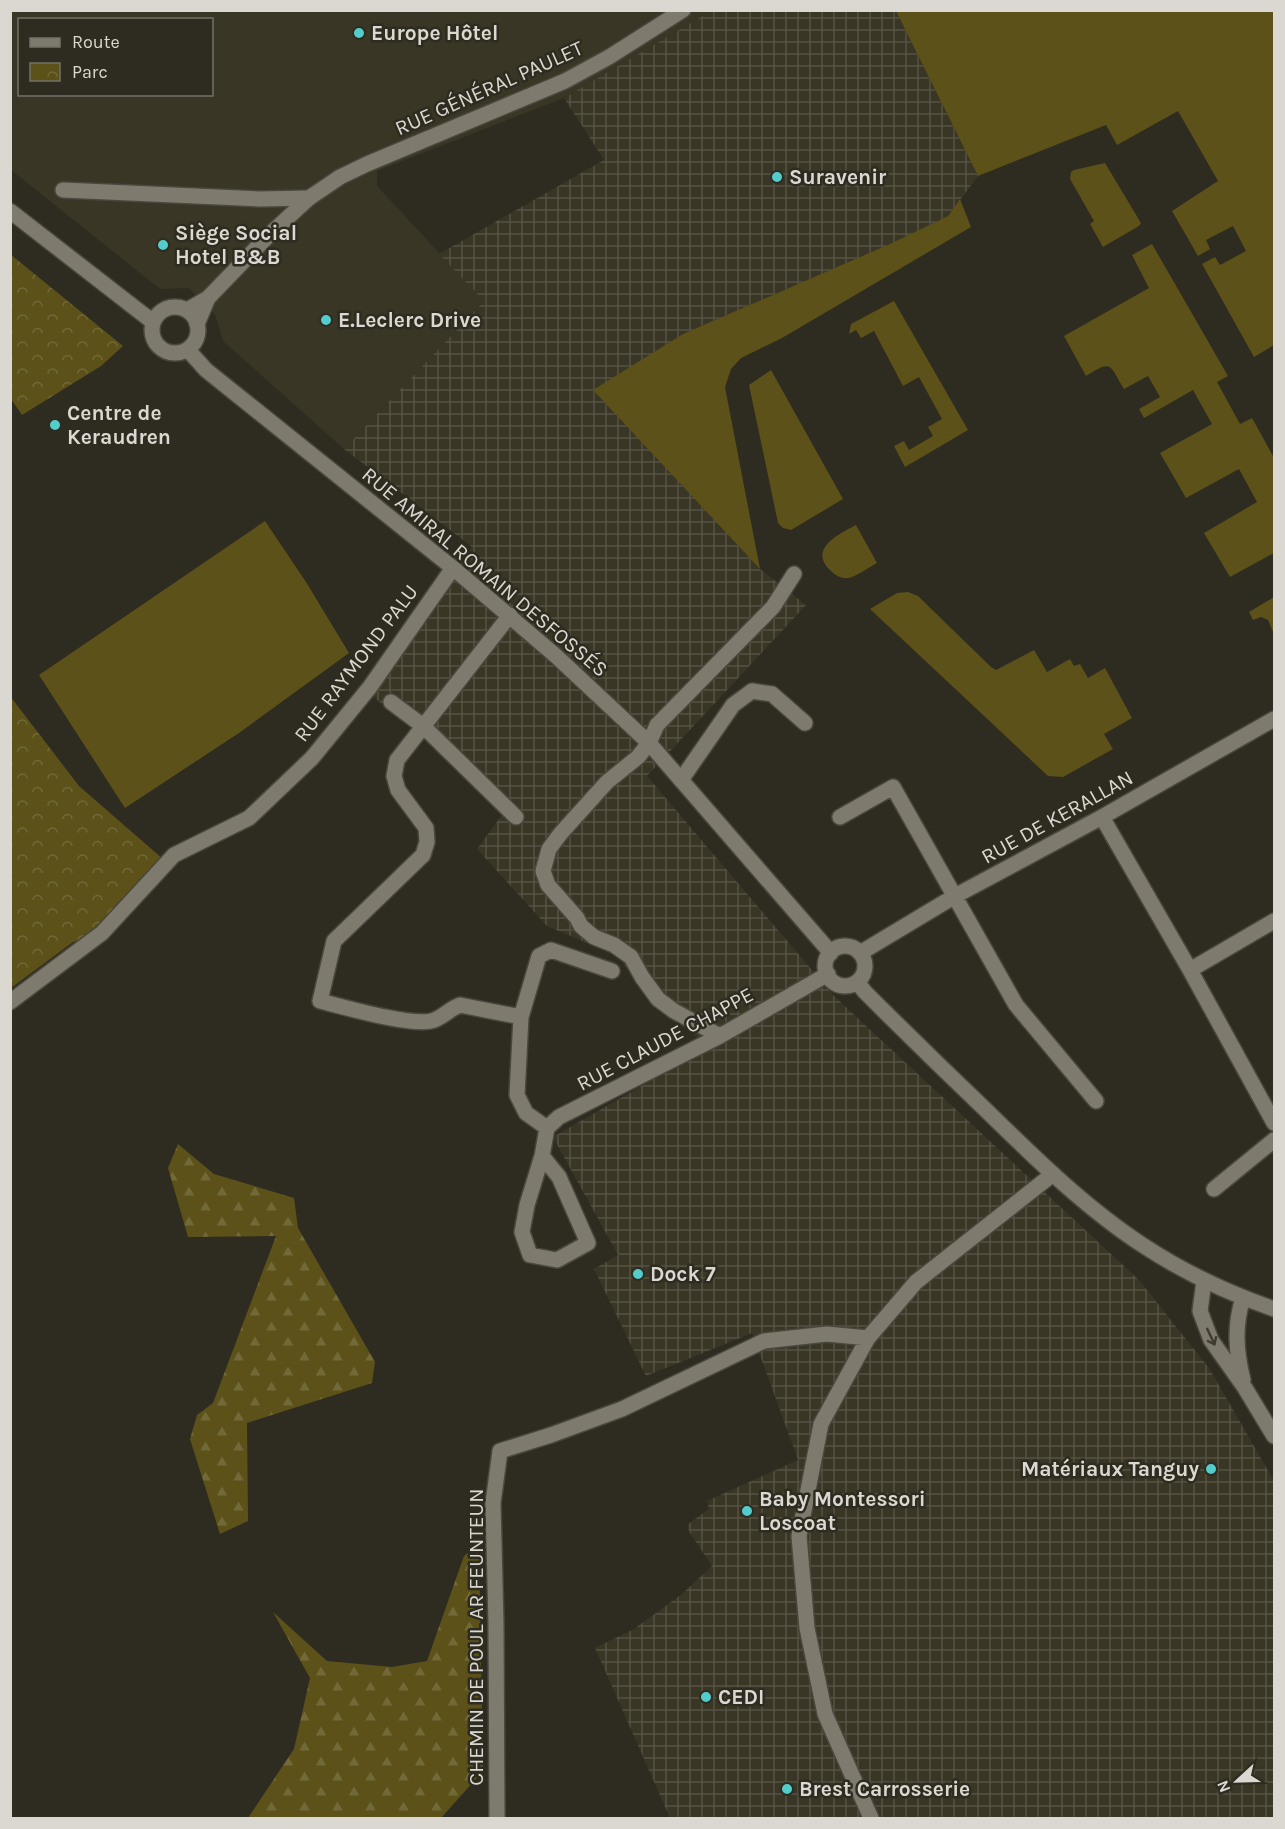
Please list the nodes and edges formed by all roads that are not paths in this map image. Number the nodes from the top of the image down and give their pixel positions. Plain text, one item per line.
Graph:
1 (684, 10) edge
2 (63, 190) dead end
3 (309, 198) junction
4 (10, 210) edge
5 (208, 298) junction
6 (187, 309) junction
7 (153, 322) junction
8 (197, 324) junction
9 (188, 350) junction
10 (453, 568) junction
11 (794, 574) dead end
12 (510, 615) junction
13 (391, 702) dead end
14 (1275, 719) edge
15 (805, 723) dead end
16 (423, 726) junction
17 (649, 743) junction
18 (681, 780) junction
19 (516, 817) dead end
20 (840, 817) dead end
21 (1102, 817) junction
22 (955, 896) junction
23 (1275, 921) edge
24 (831, 953) junction
25 (860, 953) junction
26 (1190, 970) junction
27 (612, 971) dead end
28 (828, 974) junction
29 (857, 982) junction
30 (10, 1002) edge
31 (521, 1017) junction
32 (720, 1036) junction
33 (1096, 1101) dead end
34 (1275, 1123) edge
35 (547, 1128) junction
36 (1275, 1140) edge
37 (542, 1156) junction
38 (1053, 1174) junction
39 (1214, 1189) dead end
40 (1204, 1281) junction
41 (1243, 1298) junction
42 (1275, 1309) edge
43 (868, 1338) junction
44 (1245, 1388) junction
45 (1275, 1436) edge
46 (497, 1818) edge
47 (871, 1818) edge

1 - 3 street, RUE GÉNÉRAL PAULET
2 - 3 street
3 - 5 street, RUE GÉNÉRAL PAULET
4 - 7 street
5 - 6 street, RUE GÉNÉRAL PAULET
5 - 8 street, RUE GÉNÉRAL PAULET
6 - 7 street
6 - 8 street
7 - 9 street
8 - 9 street
9 - 10 street, RUE AMIRAL ROMAIN DESFOSSÉS
10 - 12 street, RUE AMIRAL ROMAIN DESFOSSÉS
10 - 30 street, RUE RAYMOND PALU
11 - 17 street
12 - 16 street
12 - 17 street, RUE AMIRAL ROMAIN DESFOSSÉS
13 - 16 street
14 - 21 street, RUE DE KERALLAN
15 - 18 street
16 - 19 street
16 - 31 street
17 - 18 street, RUE AMIRAL ROMAIN DESFOSSÉS
17 - 32 street
18 - 24 street, RUE AMIRAL ROMAIN DESFOSSÉS
20 - 22 street
21 - 22 street, RUE DE KERALLAN
21 - 26 street
22 - 25 street, RUE DE KERALLAN
22 - 33 street
23 - 26 street
24 - 25 street
24 - 28 street
25 - 29 street
26 - 34 street
27 - 31 street
28 - 29 street
28 - 32 street, RUE CLAUDE CHAPPE
29 - 38 street
31 - 35 street
32 - 35 street, RUE CLAUDE CHAPPE
35 - 37 street
36 - 39 street
37 - 37 street
38 - 40 street
38 - 43 street
40 - 41 street
40 -> 44 street
41 - 42 street
41 - 44 street
43 - 46 street, CHEMIN DE POUL AR FEUNTEUN
43 - 47 street
44 - 45 street

